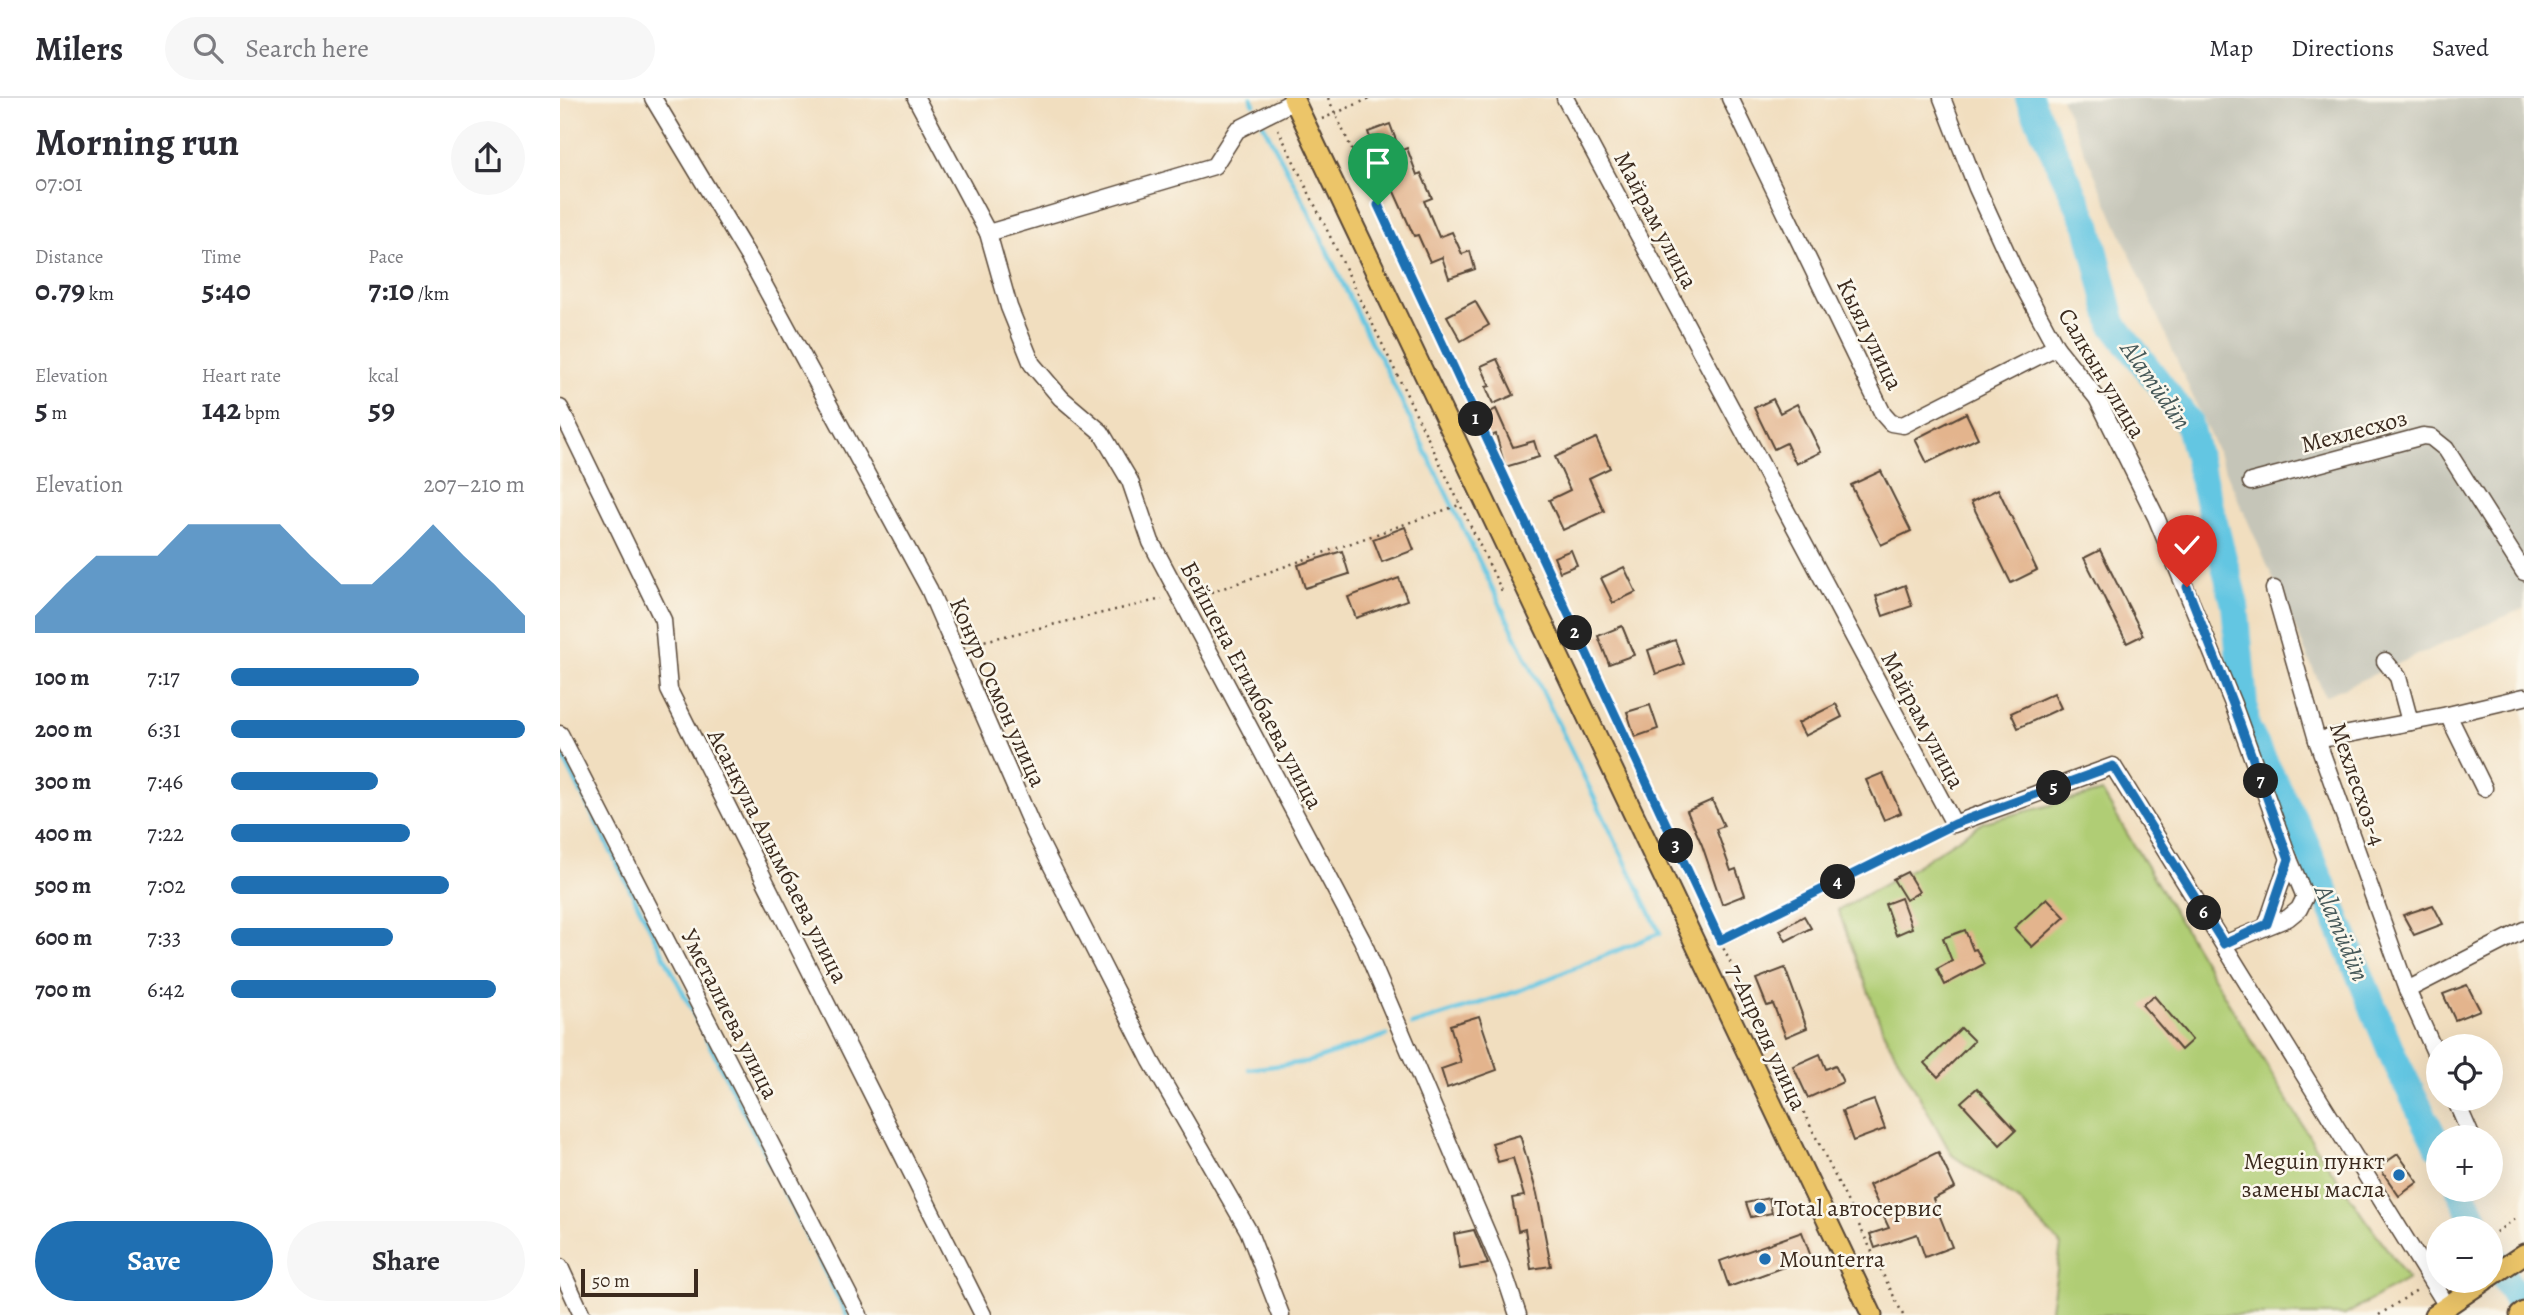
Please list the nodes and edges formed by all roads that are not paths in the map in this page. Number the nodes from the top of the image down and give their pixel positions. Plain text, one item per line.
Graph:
1 (653, 98) edge
2 (916, 98) edge
3 (1565, 98) edge
4 (1730, 98) edge
5 (1942, 98) edge
6 (1293, 99) edge
7 (988, 233) junction
8 (2056, 347) junction
9 (560, 408) edge
10 (2251, 482) dead end
11 (2524, 572) edge
12 (2274, 589) dead end
13 (2385, 661) dead end
14 (2524, 697) edge
15 (2448, 715) junction
16 (2410, 722) junction
17 (560, 734) edge
18 (2317, 740) junction
19 (2484, 788) dead end
20 (2289, 859) junction
21 (2267, 924) junction
22 (2524, 930) edge
23 (2224, 944) junction
24 (2407, 990) junction
25 (2427, 1034) edge
26 (2524, 1254) edge
27 (560, 1267) edge
28 (2503, 1268) edge
29 (2466, 1293) edge
30 (2446, 1307) edge
31 (2524, 1312) edge
32 (582, 1315) edge
33 (859, 1315) edge
34 (983, 1315) edge
35 (1281, 1315) edge
36 (1518, 1315) edge
37 (1872, 1315) edge
38 (2520, 1315) edge

1 - 35 street, Конур Осмон улица
2 - 7 street, Бейшена Егимбаева улица
3 - 23 street, Майрам улица
4 - 8 street, Кыял улица
5 - 8 street, Салкын улица
6 - 7 street
6 - 37 main road, 7-Апреля улица
7 - 36 street, Бейшена Егимбаева улица
8 - 20 street, Салкын улица
9 - 34 street, Асанкула Алымбаева улица
10 - 11 street, Мехлесхоз
12 - 18 street, Мехлесхоз-4
13 - 16 street
14 - 15 street
15 - 16 street
15 - 19 street
16 - 18 street
17 - 33 street, Уметалиева улица
18 - 24 street, Мехлесхоз-4
20 - 21 street
20 - 21 street, Салкын улица
21 - 23 street, Салкын улица
22 - 24 street
23 - 30 street, Майрам улица
24 - 25 street, Мехлесхоз-4
26 - 28 main road
27 - 32 street
29 - 30 main road
31 - 38 main road

